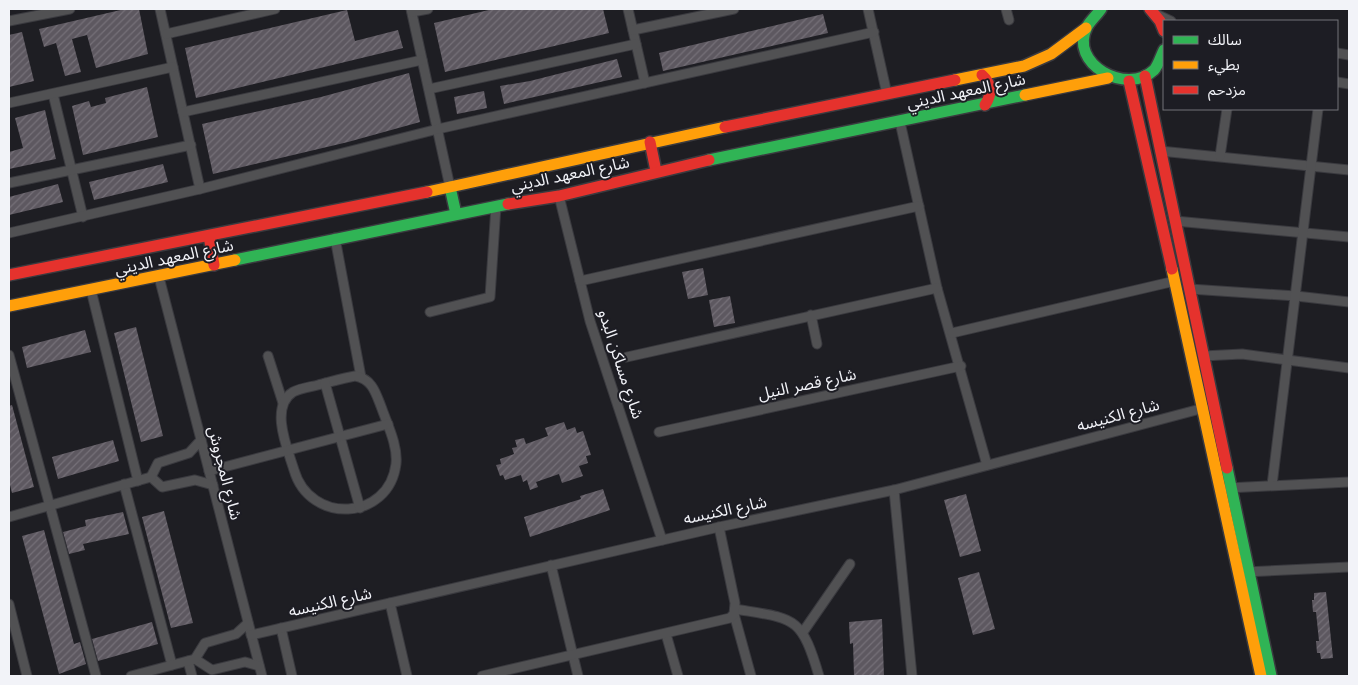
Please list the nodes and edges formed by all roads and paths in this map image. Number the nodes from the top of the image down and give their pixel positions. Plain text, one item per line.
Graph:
1 (70, 9) edge
2 (160, 9) edge
3 (276, 9) edge
4 (428, 9) edge
5 (628, 9) edge
6 (734, 9) edge
7 (868, 9) edge
8 (1006, 9) edge
9 (1101, 9) edge
10 (412, 10) edge
11 (1153, 12) edge
12 (1009, 20) dead end
13 (1168, 20) edge
14 (9, 22) edge
15 (1086, 28) junction
16 (1163, 29) edge
17 (633, 30) junction
18 (874, 32) junction
19 (166, 34) junction
20 (636, 44) junction
21 (1163, 54) edge
22 (422, 60) junction
23 (173, 67) junction
24 (1160, 67) edge
25 (982, 75) junction
26 (1145, 76) junction
27 (1108, 78) junction
28 (1129, 81) junction
29 (645, 83) junction
30 (429, 89) junction
31 (53, 94) junction
32 (887, 94) junction
33 (9, 103) edge
34 (985, 105) junction
35 (1227, 110) edge
36 (1318, 110) edge
37 (183, 112) junction
38 (900, 122) junction
39 (438, 129) junction
40 (650, 142) junction
41 (191, 145) junction
42 (1160, 151) junction
43 (1220, 156) junction
44 (1312, 166) junction
45 (72, 170) junction
46 (1349, 170) edge
47 (656, 171) junction
48 (9, 183) edge
49 (450, 187) junction
50 (200, 189) junction
51 (558, 196) junction
52 (496, 206) junction
53 (919, 206) junction
54 (456, 214) junction
55 (83, 217) junction
56 (1175, 221) junction
57 (1304, 232) junction
58 (9, 233) edge
59 (208, 236) junction
60 (1349, 236) edge
61 (335, 238) junction
62 (214, 265) junction
63 (9, 275) edge
64 (159, 277) junction
65 (1175, 281) junction
66 (580, 282) junction
67 (937, 288) junction
68 (1190, 289) junction
69 (91, 290) junction
70 (1296, 296) junction
71 (1349, 302) edge
72 (9, 306) edge
73 (430, 312) dead end
74 (811, 315) junction
75 (952, 333) junction
76 (817, 344) dead end
77 (9, 355) edge
78 (268, 356) dead end
79 (1203, 356) junction
80 (627, 357) dead end
81 (1289, 360) junction
82 (961, 366) junction
83 (1349, 368) edge
84 (362, 377) junction
85 (325, 383) junction
86 (283, 403) junction
87 (1204, 408) junction
88 (388, 424) junction
89 (659, 432) dead end
90 (340, 437) junction
91 (201, 440) junction
92 (288, 450) junction
93 (987, 465) junction
94 (209, 471) junction
95 (151, 477) junction
96 (138, 480) junction
97 (1349, 482) edge
98 (124, 484) junction
99 (1272, 484) junction
100 (213, 485) junction
101 (1227, 488) junction
102 (894, 490) junction
103 (50, 505) junction
104 (360, 508) junction
105 (9, 517) edge
106 (719, 526) junction
107 (662, 540) junction
108 (850, 564) dead end
109 (551, 565) junction
110 (1349, 567) edge
111 (1245, 572) junction
112 (390, 603) junction
113 (9, 604) edge
114 (735, 611) junction
115 (248, 622) junction
116 (281, 628) junction
117 (803, 632) junction
118 (666, 634) junction
119 (251, 635) junction
120 (573, 655) junction
121 (192, 660) junction
122 (172, 665) junction
123 (259, 666) junction
124 (494, 675) edge
125 (27, 676) edge
126 (96, 676) edge
127 (131, 676) edge
128 (192, 676) edge
129 (262, 676) edge
130 (292, 676) edge
131 (406, 676) edge
132 (482, 676) edge
133 (578, 676) edge
134 (678, 676) edge
135 (751, 676) edge
136 (820, 676) edge
137 (912, 676) edge
138 (1261, 676) edge
139 (1272, 676) edge

1 - 14 street
2 - 19 street
3 - 19 street
4 - 10 street
5 - 17 street
6 - 17 street
7 - 18 street
8 - 12 street
9 - 15 street, شارع المعهد الديني
10 - 22 street
11 - 13 street
11 - 16 street
15 - 25 street, شارع المعهد الديني
15 - 27 street
17 - 20 street
18 - 29 street
18 - 32 street
19 - 23 street
20 - 29 street
20 - 30 street
21 - 24 street
22 - 30 street
22 - 37 street
23 - 31 street
23 - 37 street
24 - 26 street
25 - 32 street, شارع المعهد الديني
25 - 34 street
26 - 28 street
26 - 42 street
27 - 28 street
27 - 34 street, شارع المعهد الديني
28 - 65 street
29 - 39 street
30 - 39 street
31 - 33 street
31 - 45 street
32 - 40 street, شارع المعهد الديني
34 - 38 street, شارع المعهد الديني
35 - 43 street
36 - 44 street
37 - 41 street
38 - 47 street, شارع المعهد الديني
38 - 53 street
39 - 49 street
39 - 50 street
40 - 47 street
40 - 49 street, شارع المعهد الديني
41 - 45 street
41 - 50 street
42 - 43 street
42 - 56 street
43 - 44 street
44 - 46 street
44 - 57 street
45 - 48 street
45 - 55 street
47 - 51 street, شارع المعهد الديني
49 - 54 street
49 - 59 street, شارع المعهد الديني
50 - 55 street
51 - 52 street, شارع المعهد الديني
51 - 66 street, شارع مساكن البدو
52 - 54 street, شارع المعهد الديني
52 - 73 street
53 - 66 street
53 - 67 street
54 - 61 street, شارع المعهد الديني
55 - 58 street
56 - 57 street
56 - 68 street
57 - 60 street
57 - 70 street
59 - 62 street
59 - 63 street, شارع المعهد الديني
61 - 62 street, شارع المعهد الديني
61 - 84 street
62 - 64 street, شارع المعهد الديني
64 - 69 street, شارع المعهد الديني
64 - 91 street, شارع المجروش
65 - 75 street
65 - 87 street
66 - 107 street, شارع مساكن البدو
67 - 74 street
67 - 75 street
68 - 70 street
68 - 79 street
69 - 72 street, شارع المعهد الديني
69 - 96 street
70 - 71 street
70 - 81 street
74 - 76 street
74 - 80 street
75 - 82 street
77 - 103 street
78 - 86 street
79 - 81 street
79 - 101 street
81 - 83 street
81 - 99 street
82 - 89 street, شارع قصر النيل
82 - 93 street
84 - 85 street
84 - 88 street
85 - 86 street
85 - 90 street
86 - 92 street
87 - 93 street, شارع الكنيسه
87 - 101 street
88 - 90 street
88 - 104 street
90 - 92 street
90 - 104 street
91 - 94 street, شارع المجروش
91 - 95 street
92 - 94 street
92 - 104 street
93 - 102 street, شارع الكنيسه
94 - 100 street, شارع المجروش
95 - 96 street
95 - 100 street
96 - 98 street
97 - 99 street
98 - 103 street
98 - 122 street
99 - 101 street
100 - 115 street, شارع المجروش
101 - 111 street
102 - 106 street, شارع الكنيسه
102 - 137 street
103 - 105 street
103 - 126 street
106 - 107 street, شارع الكنيسه
106 - 114 street
107 - 109 street, شارع الكنيسه
108 - 117 street
109 - 112 street, شارع الكنيسه
109 - 120 street
110 - 111 street
111 - 138 street
111 - 139 street
112 - 116 street, شارع الكنيسه
112 - 131 street
113 - 125 street
114 - 117 street
114 - 118 street
114 - 135 street
115 - 119 street, شارع المجروش
115 - 121 street
116 - 119 street, شارع الكنيسه
116 - 130 street
117 - 136 street
118 - 120 street
118 - 134 street
119 - 123 street, شارع المجروش
120 - 124 street
120 - 133 street
121 - 122 street
121 - 123 street
121 - 128 street
122 - 127 street
123 - 129 street, شارع المجروش
124 - 132 street

